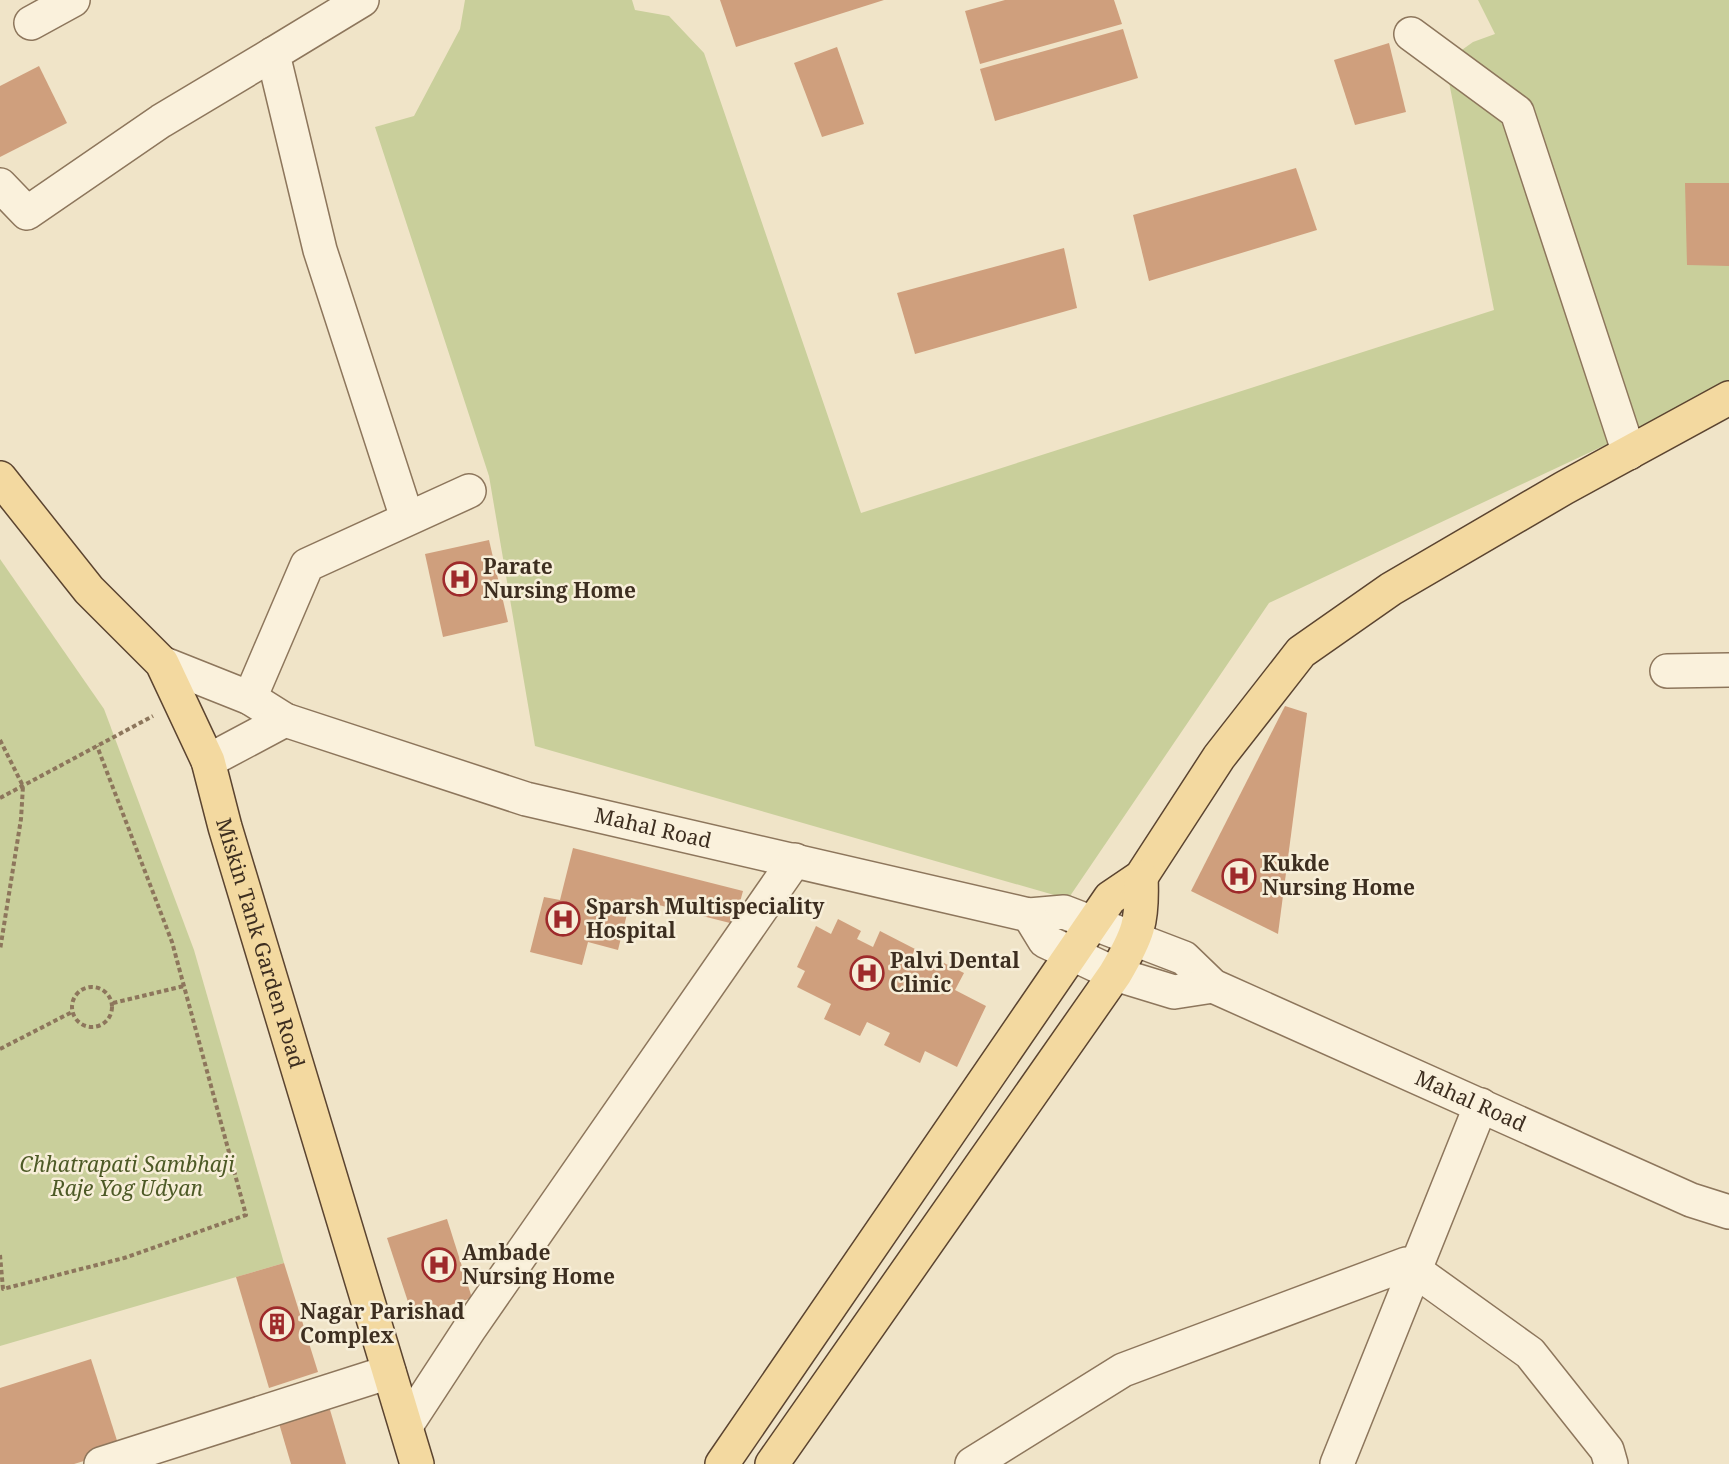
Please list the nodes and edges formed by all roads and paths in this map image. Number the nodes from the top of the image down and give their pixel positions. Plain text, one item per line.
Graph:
1 (73, 0) edge
2 (362, 0) edge
3 (32, 22) dead end
4 (1411, 34) dead end
5 (273, 54) junction
6 (0, 185) edge
7 (1729, 398) edge
8 (1629, 453) junction
9 (0, 478) edge
10 (469, 491) dead end
11 (407, 518) junction
12 (162, 663) junction
13 (1729, 670) edge
14 (1667, 671) dead end
15 (250, 698) junction
16 (180, 702) junction
17 (285, 720) junction
18 (0, 740) edge
19 (97, 746) junction
20 (208, 761) junction
21 (23, 786) junction
22 (0, 798) edge
23 (795, 860) junction
24 (1141, 877) junction
25 (1029, 915) junction
26 (1093, 923) junction
27 (1135, 941) junction
28 (0, 950) edge
29 (1071, 955) junction
30 (1115, 974) junction
31 (184, 986) junction
32 (1213, 986) junction
33 (113, 1004) junction
34 (72, 1012) junction
35 (0, 1049) edge
36 (1481, 1105) junction
37 (1729, 1212) edge
38 (0, 1255) edge
39 (1414, 1270) junction
40 (389, 1372) junction
41 (406, 1426) junction
42 (101, 1464) edge
43 (417, 1464) edge
44 (722, 1464) edge
45 (772, 1464) edge
46 (972, 1464) edge
47 (1337, 1464) edge
48 (1611, 1464) edge

1 - 3 street
2 - 5 street
4 - 8 street
5 - 6 street
5 - 11 street
7 - 8 main road
8 - 24 main road
9 - 12 main road, Miskin Tank Garden Road
10 - 11 street
11 - 15 street
12 - 15 street, Mahal Road
12 - 16 main road, Miskin Tank Garden Road
13 - 14 street
15 - 17 street, Mahal Road
16 - 19 path
16 - 20 main road, Miskin Tank Garden Road
17 - 20 street
17 - 23 street, Mahal Road
18 - 21 path
19 - 21 path
19 - 31 path
20 - 40 main road, Miskin Tank Garden Road
21 - 22 path
21 - 28 path
23 - 25 street, Mahal Road
23 - 41 street
24 - 26 main road
24 - 27 main road
25 - 26 street, Mahal Road
25 - 29 street
26 - 27 street, Mahal Road
26 - 29 main road
27 - 30 main road
27 - 32 street, Mahal Road
29 - 30 street
29 - 44 main road
30 - 32 street
30 - 45 main road
31 - 33 path
31 - 38 path
32 - 36 street, Mahal Road
33 - 34 path
33 - 34 path
34 - 35 path
36 - 37 street, Mahal Road
36 - 39 street
39 - 46 street
39 - 47 street
39 - 48 street
40 - 41 main road, Miskin Tank Garden Road
40 - 42 street
41 - 43 main road, Miskin Tank Garden Road

